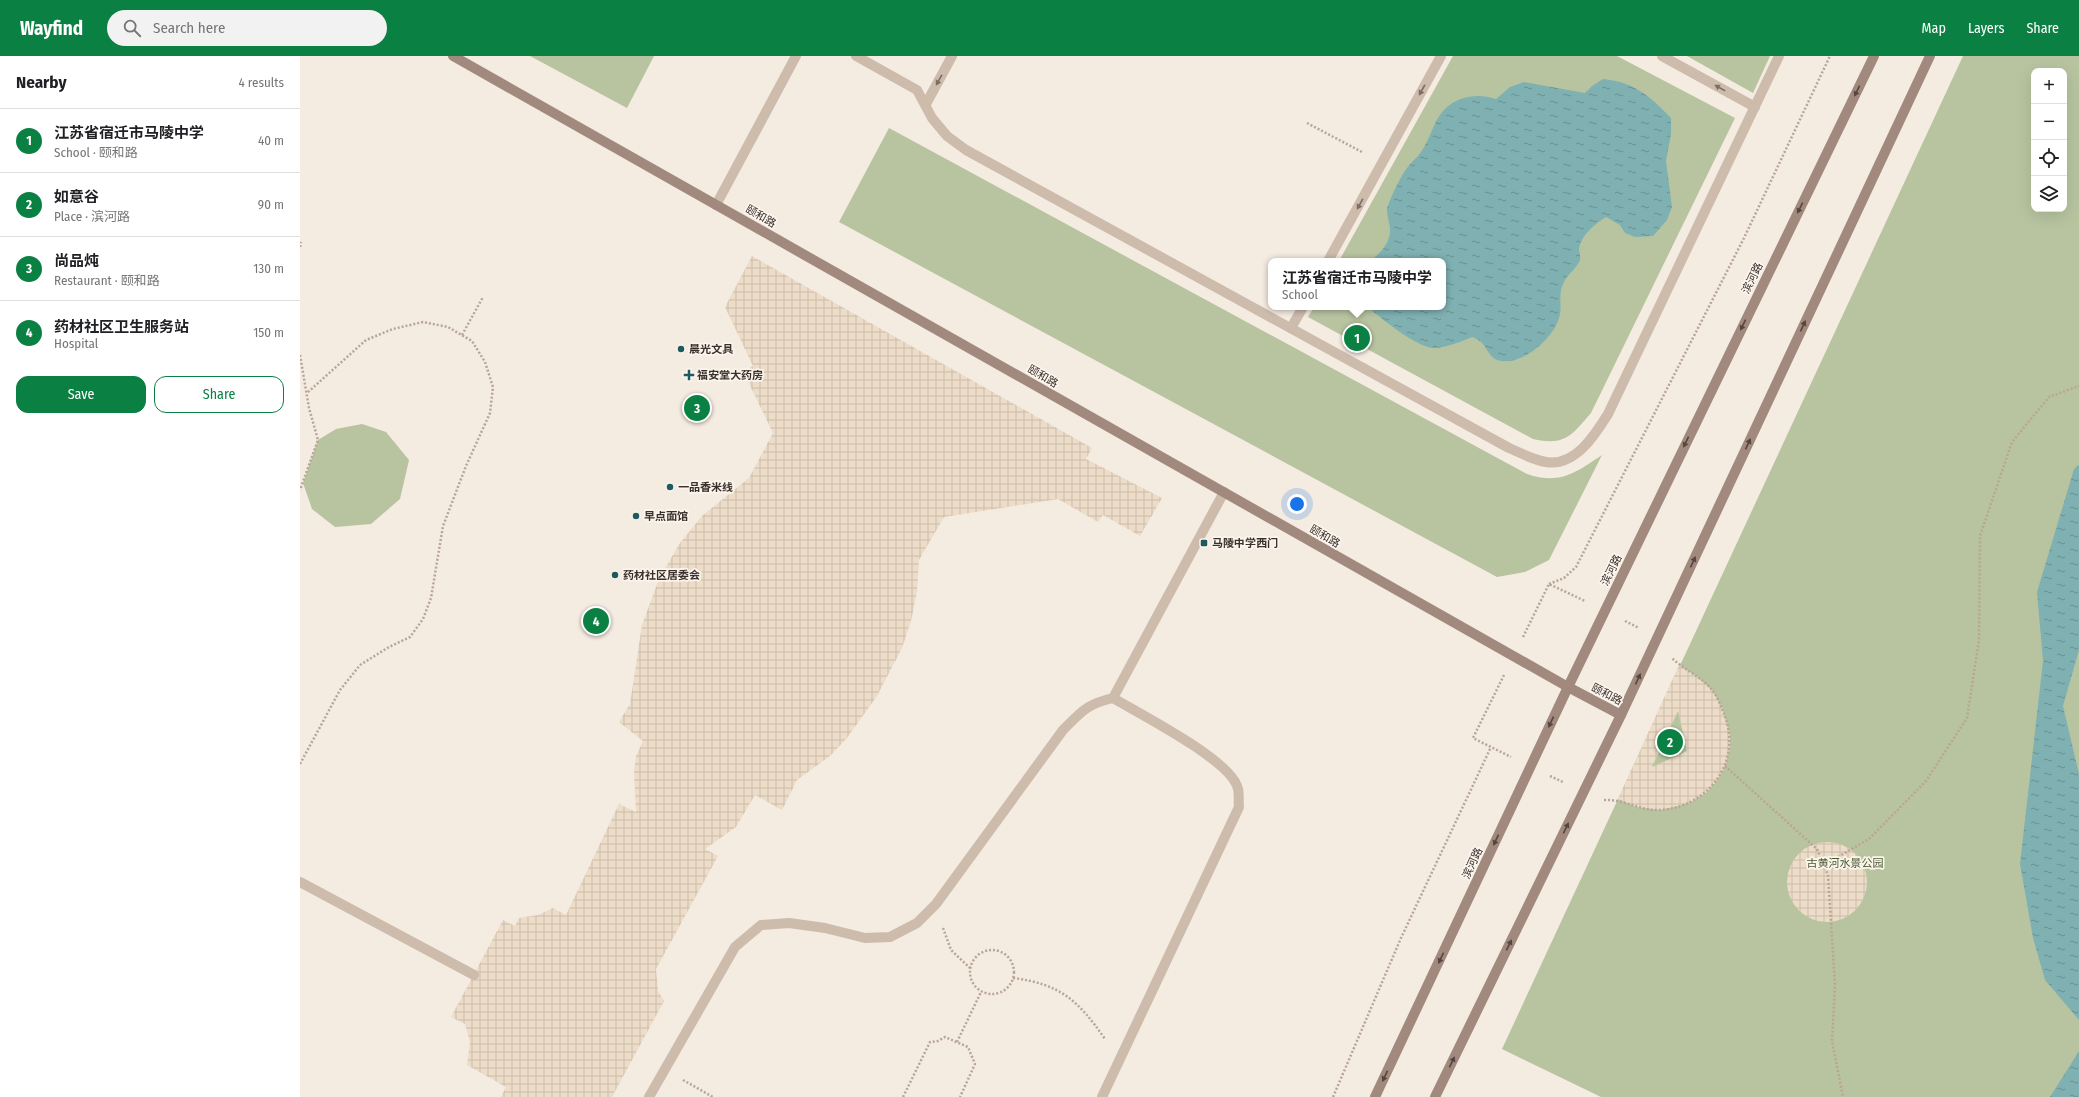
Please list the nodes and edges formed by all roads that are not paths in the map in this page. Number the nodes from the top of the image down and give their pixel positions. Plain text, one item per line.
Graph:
1 (454, 56) edge
2 (796, 56) edge
3 (856, 56) edge
4 (952, 56) edge
5 (1441, 56) edge
6 (1662, 56) edge
7 (1779, 56) edge
8 (1874, 56) edge
9 (1930, 56) edge
10 (926, 104) junction
11 (1755, 107) junction
12 (716, 205) junction
13 (1330, 258) edge
14 (1300, 310) edge
15 (1291, 328) junction
16 (1224, 492) junction
17 (1568, 687) junction
18 (1114, 698) junction
19 (1621, 715) junction
20 (300, 882) edge
21 (474, 975) dead end
22 (649, 1097) edge
23 (1102, 1097) edge
24 (1375, 1097) edge
25 (1435, 1097) edge

1 - 12 main road, 颐和路
2 - 12 street
3 - 10 street
4 -> 10 street
5 -> 13 street
11 -> 6 street
7 - 11 street
8 -> 17 main road, 滨河路
19 -> 9 main road
10 - 15 street
11 - 15 street
12 - 16 main road, 颐和路
14 - 15 street
16 - 17 main road, 颐和路
16 - 18 street
17 - 19 main road, 颐和路
17 -> 24 main road, 滨河路
18 - 22 street
18 - 23 street
25 -> 19 main road
20 - 21 street

